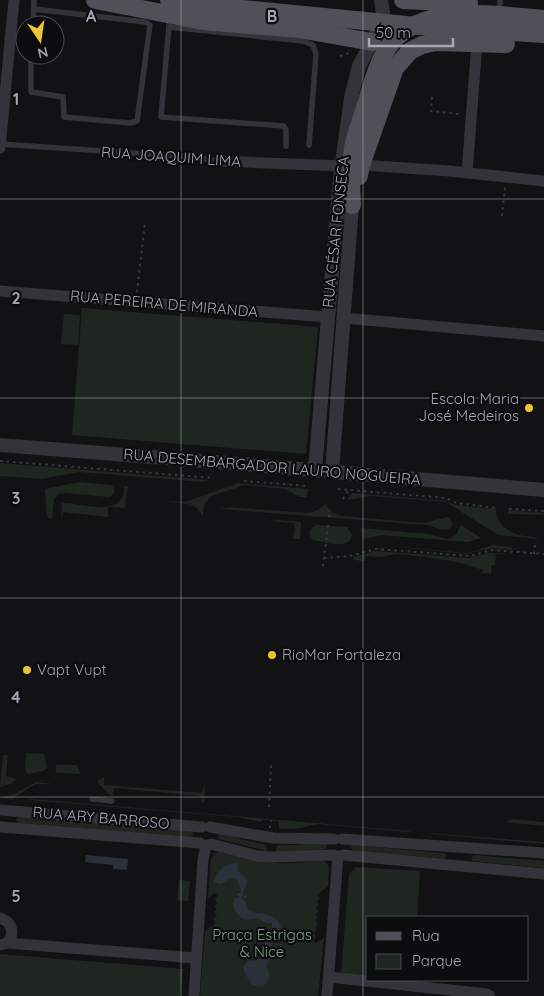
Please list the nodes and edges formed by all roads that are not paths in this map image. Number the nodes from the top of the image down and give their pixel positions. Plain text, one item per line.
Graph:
1 (14, 0) edge
2 (34, 0) edge
3 (95, 0) edge
4 (381, 0) edge
5 (403, 0) edge
6 (500, 3) edge
7 (544, 8) edge
8 (34, 9) junction
9 (169, 14) edge
10 (34, 15) edge
11 (544, 20) edge
12 (544, 34) edge
13 (372, 42) junction
14 (477, 42) junction
15 (544, 46) edge
16 (31, 65) edge
17 (0, 141) edge
18 (309, 145) dead end
19 (286, 146) dead end
20 (0, 148) edge
21 (219, 161) joint
22 (361, 165) junction
23 (342, 166) junction
24 (467, 173) junction
25 (544, 181) edge
26 (352, 205) junction
27 (0, 291) edge
28 (328, 317) junction
29 (344, 318) junction
30 (544, 336) edge
31 (0, 446) edge
32 (316, 470) junction
33 (332, 472) junction
34 (544, 490) edge
35 (92, 799) dead end
36 (112, 801) dead end
37 (1, 810) edge
38 (0, 823) edge
39 (206, 827) junction
40 (0, 828) edge
41 (338, 839) junction
42 (205, 844) junction
43 (457, 846) junction
44 (544, 853) edge
45 (338, 856) junction
46 (455, 865) junction
47 (544, 874) edge
48 (0, 918) edge
49 (4, 944) edge
50 (196, 958) junction
51 (329, 977) junction
52 (366, 981) edge
53 (366, 981) edge
54 (194, 996) edge
55 (327, 996) edge
56 (490, 996) edge

1 - 17 street
2 - 8 lane
3 - 9 main road
4 - 13 street, RUA CÉSAR FONSECA
5 - 6 main road
6 - 7 main road
8 - 10 lane
8 - 16 lane
9 - 12 main road
9 - 13 main road
9 - 18 lane
9 - 19 lane
11 - 26 main road
13 - 23 street, RUA CÉSAR FONSECA
14 - 15 main road
14 - 22 main road
14 - 24 street
17 - 20 street
17 - 21 lane, RUA JOAQUIM LIMA
21 - 23 street, RUA JOAQUIM LIMA
22 - 24 street
22 - 26 main road
23 - 28 street, RUA CÉSAR FONSECA
24 - 25 street
26 - 29 street, RUA CÉSAR FONSECA
27 - 28 street, RUA PEREIRA DE MIRANDA
28 - 32 street, RUA CÉSAR FONSECA
29 - 30 street
29 - 33 street, RUA CÉSAR FONSECA
31 - 32 street, RUA DESEMBARGADOR LAURO NOGUEIRA
32 - 33 street, RUA DESEMBARGADOR LAURO NOGUEIRA
33 - 34 street, RUA DESEMBARGADOR LAURO NOGUEIRA
35 - 36 lane
37 - 38 street
37 - 39 street, RUA ARY BARROSO
39 - 41 street, RUA ARY BARROSO
39 - 42 street
39 - 42 street
40 - 42 street, RUA ARY BARROSO
41 - 43 street, RUA ARY BARROSO
41 - 45 street
42 - 45 street, RUA ARY BARROSO
42 - 50 street
43 - 44 street, RUA ARY BARROSO
43 - 46 street
45 - 46 street, RUA ARY BARROSO
45 - 51 street
46 - 47 street, RUA ARY BARROSO
48 - 49 street
49 - 50 street
50 - 54 street
51 - 52 street
51 - 55 street
53 - 56 street

